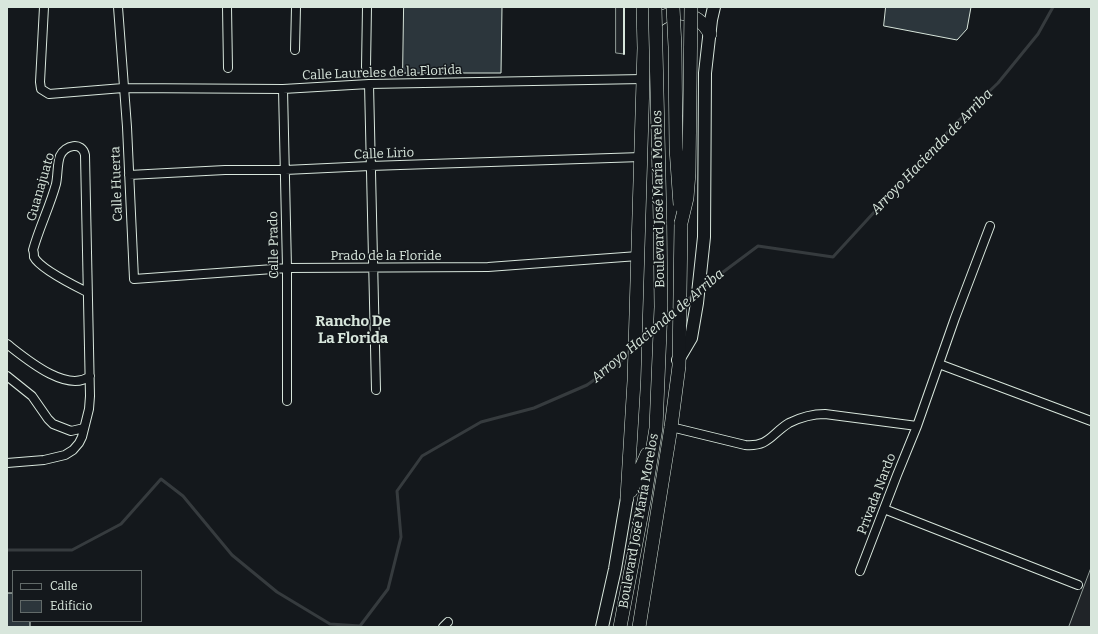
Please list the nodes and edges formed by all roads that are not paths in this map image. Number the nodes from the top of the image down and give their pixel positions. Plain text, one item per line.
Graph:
1 (44, 7) edge
2 (118, 7) edge
3 (228, 7) edge
4 (296, 7) edge
5 (367, 7) edge
6 (643, 7) edge
7 (655, 7) edge
8 (673, 7) edge
9 (691, 7) edge
10 (714, 7) edge
11 (710, 34) junction
12 (644, 48) junction
13 (295, 50) dead end
14 (366, 67) dead end
15 (228, 68) dead end
16 (643, 79) junction
17 (368, 84) junction
18 (123, 88) junction
19 (283, 89) junction
20 (641, 157) junction
21 (370, 166) junction
22 (285, 170) junction
23 (129, 175) junction
24 (681, 223) junction
25 (990, 226) dead end
26 (638, 256) junction
27 (374, 267) junction
28 (287, 268) junction
29 (134, 279) joint
30 (87, 292) junction
31 (7, 344) edge
32 (678, 360) junction
33 (939, 364) junction
34 (7, 376) edge
35 (90, 376) junction
36 (376, 390) dead end
37 (287, 402) dead end
38 (1091, 421) edge
39 (917, 426) junction
40 (671, 427) junction
41 (84, 428) junction
42 (654, 440) junction
43 (7, 463) edge
44 (627, 498) junction
45 (884, 509) junction
46 (860, 571) dead end
47 (1078, 585) dead end
48 (602, 627) edge
49 (620, 627) edge
50 (639, 627) edge

1 - 18 street, Calle Laureles de la Florida
2 - 18 street, Calle Huerta
3 - 15 street
4 - 13 street
5 - 14 street
6 - 12 main road
7 - 42 main road, Boulevard José María Morelos, bridge
8 - 24 main road, Boulevard José María Morelos, bridge
9 - 24 main road, bridge
10 - 11 street, Boulevard José María Morelos
11 - 12 main road
11 - 32 street, Boulevard José María Morelos
12 - 16 main road
16 - 17 street, Calle Laureles de la Florida
16 - 20 main road
17 - 19 street, Calle Laureles de la Florida
17 - 21 street
18 - 19 street, Calle Laureles de la Florida
18 - 23 street, Calle Huerta
19 - 22 street, Calle Prado
20 - 21 street, Calle Lirio
20 - 26 main road
21 - 22 street, Calle Lirio
21 - 27 street
22 - 23 street, Calle Lirio
22 - 28 street, Calle Prado
23 - 29 street, Calle Huerta
24 - 32 main road, Boulevard José María Morelos
25 - 33 street, Privada Nardo
26 - 27 street, Prado de la Floride
26 - 44 main road
27 - 28 street, Prado de la Floride
27 - 36 street
28 - 29 street, Prado de la Floride
28 - 37 street, Calle Prado
30 - 30 street, Guanajuato
30 - 35 street, Guanajuato
31 - 35 street
32 - 40 main road, Boulevard José María Morelos
33 - 38 street
33 - 39 street, Privada Nardo
34 - 41 street
35 - 41 street, Guanajuato
39 - 40 street
39 - 45 street, Privada Nardo
40 - 50 main road, Boulevard José María Morelos
41 - 43 street, Guanajuato
42 - 44 main road
42 - 49 main road, Boulevard José María Morelos
44 - 48 street, Boulevard José María Morelos
45 - 46 street, Privada Nardo
45 - 47 street

